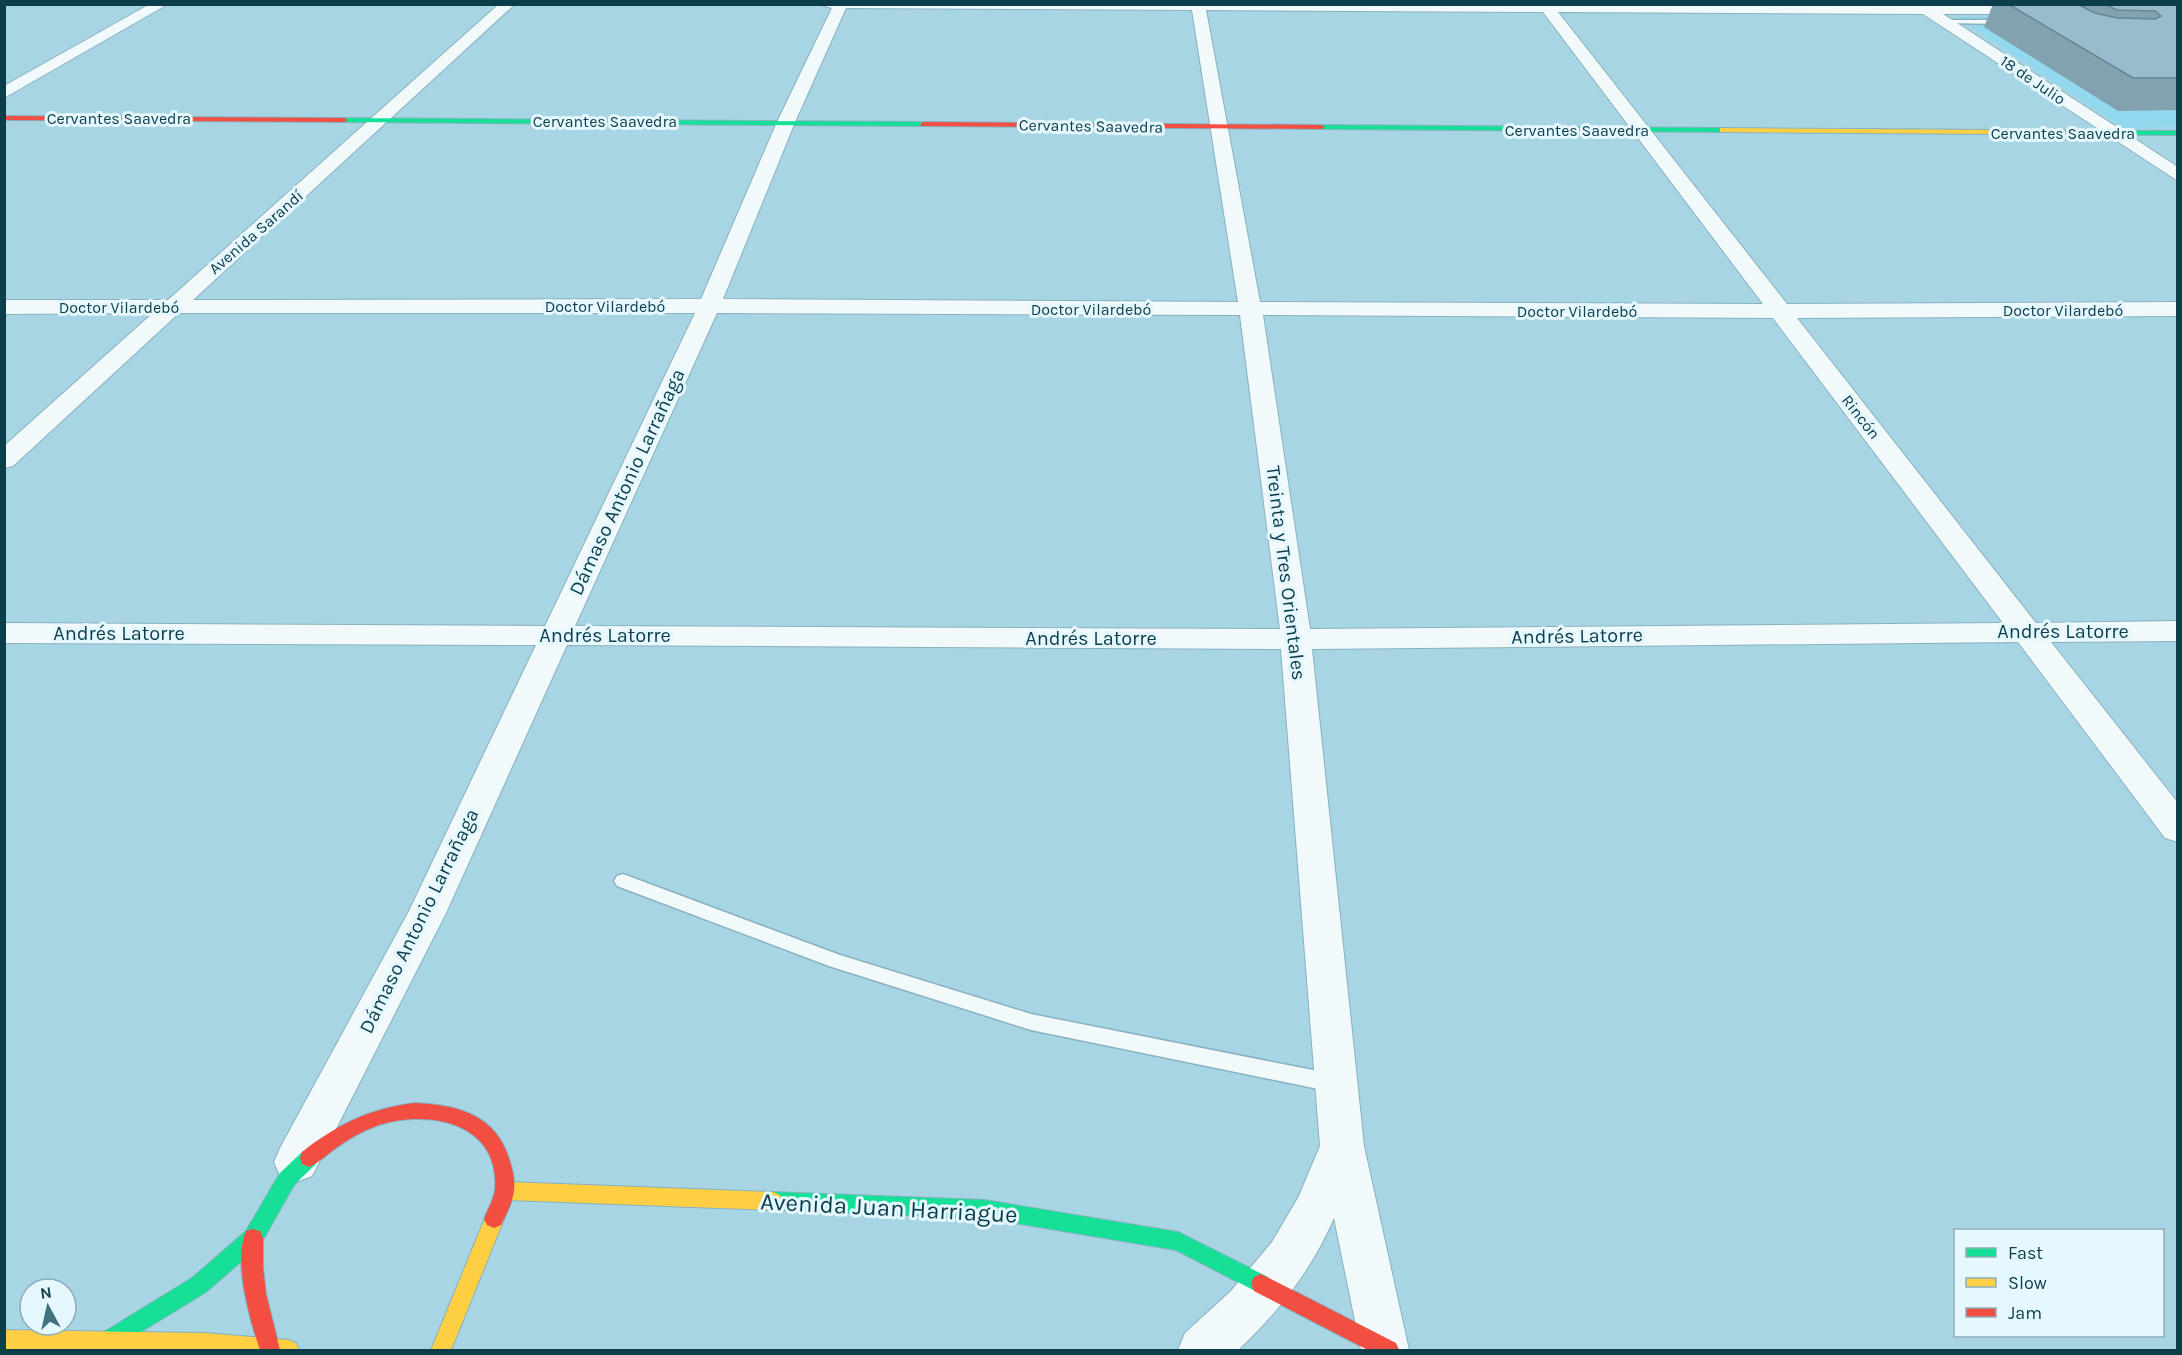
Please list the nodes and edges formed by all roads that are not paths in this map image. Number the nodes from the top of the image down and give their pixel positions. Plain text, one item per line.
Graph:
1 (161, 4) edge
2 (507, 4) edge
3 (824, 4) edge
4 (841, 4) edge
5 (1198, 5) edge
6 (1545, 6) edge
7 (1923, 7) edge
8 (2047, 14) edge
9 (2024, 16) junction
10 (1946, 22) junction
11 (4, 93) edge
12 (4, 118) edge
13 (383, 119) junction
14 (786, 122) junction
15 (1219, 127) junction
16 (1641, 130) junction
17 (2113, 133) junction
18 (2178, 133) edge
19 (2178, 176) edge
20 (709, 306) junction
21 (4, 307) edge
22 (170, 307) junction
23 (2178, 309) edge
24 (1251, 311) junction
25 (1780, 312) junction
26 (4, 460) edge
27 (2025, 631) junction
28 (2178, 631) edge
29 (4, 633) edge
30 (555, 634) junction
31 (1296, 639) junction
32 (2178, 829) edge
33 (623, 881) dead end
34 (1336, 1083) junction
35 (1342, 1146) junction
36 (287, 1179) junction
37 (505, 1191) junction
38 (253, 1238) junction
39 (1266, 1287) junction
40 (4, 1340) edge
41 (106, 1341) junction
42 (270, 1349) junction
43 (289, 1350) edge
44 (441, 1350) edge
45 (1202, 1350) edge
46 (1387, 1350) edge

1 - 11 street
2 - 13 street, Avenida Sarandí
3 - 4 street
4 - 5 street
4 - 14 street, Dámaso Antonio Larrañaga
5 - 6 street
5 - 15 street, Treinta y Tres Orientales
6 - 7 street
6 - 16 street, Rincón
7 - 9 street
7 - 10 street, 18 de Julio
8 - 9 street
9 - 10 lane
10 - 17 street, 18 de Julio
12 - 13 street, Cervantes Saavedra
13 - 14 street, Cervantes Saavedra
13 - 22 street, Avenida Sarandí
14 - 15 street, Cervantes Saavedra
14 - 20 street, Dámaso Antonio Larrañaga
15 - 16 street, Cervantes Saavedra
15 - 24 street, Treinta y Tres Orientales
16 - 17 street, Cervantes Saavedra
16 - 25 street, Rincón
17 - 18 street, Cervantes Saavedra
17 - 19 street, 18 de Julio
20 - 22 street, Doctor Vilardebó
20 - 24 street, Doctor Vilardebó
20 - 30 street, Dámaso Antonio Larrañaga
21 - 22 street, Doctor Vilardebó
22 - 26 street, Avenida Sarandí
23 - 25 street, Doctor Vilardebó
24 - 25 street, Doctor Vilardebó
24 - 31 street, Treinta y Tres Orientales
25 - 27 street, Rincón
27 - 28 street, Andrés Latorre
27 - 31 street, Andrés Latorre
27 - 32 street, Rincón
29 - 30 street, Andrés Latorre
30 - 31 street, Andrés Latorre
30 - 36 street, Dámaso Antonio Larrañaga
31 - 34 street, Treinta y Tres Orientales
33 - 34 lane
34 - 35 street, Treinta y Tres Orientales
35 - 39 street, Treinta y Tres Orientales
35 - 46 street, Treinta y Tres Orientales
36 - 37 street
36 - 38 street
37 - 39 street, Avenida Juan Harriague
37 - 44 street
38 - 41 street
38 - 42 street
39 - 45 street, Treinta y Tres Orientales
39 - 46 street, Avenida Juan Harriague
40 - 41 street
41 - 42 street
42 - 43 street

